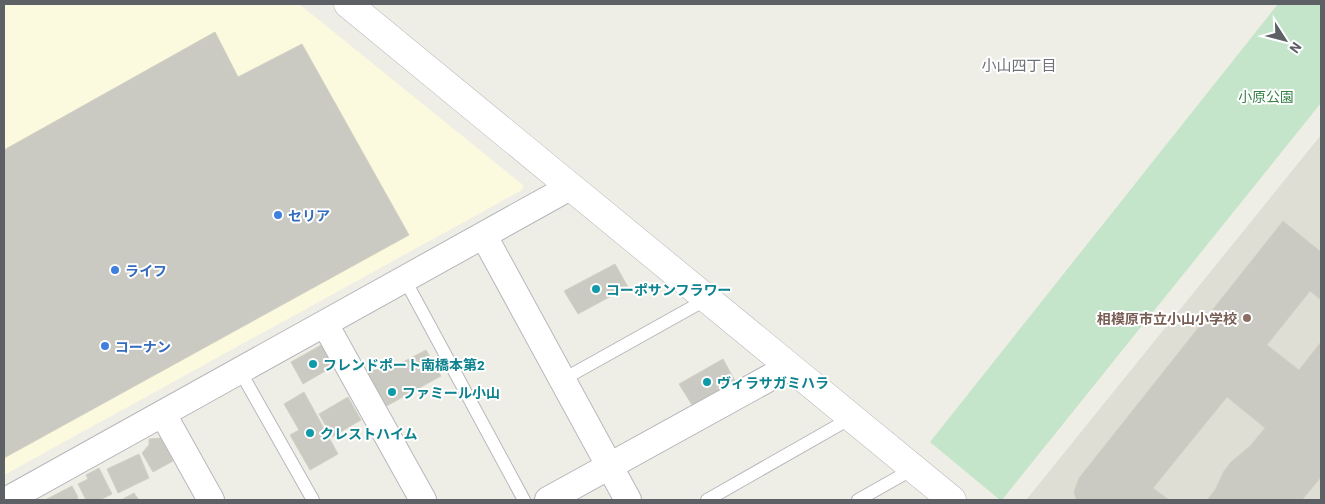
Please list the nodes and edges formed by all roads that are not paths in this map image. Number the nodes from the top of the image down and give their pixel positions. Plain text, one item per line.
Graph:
1 (348, 4) edge
2 (570, 187) junction
3 (484, 236) junction
4 (405, 280) junction
5 (707, 299) junction
6 (325, 324) junction
7 (789, 367) junction
8 (240, 371) junction
9 (562, 380) junction
10 (163, 414) junction
11 (851, 418) junction
12 (610, 466) junction
13 (913, 469) junction
14 (205, 498) edge
15 (8, 500) edge
16 (313, 500) edge
17 (423, 500) edge
18 (524, 500) edge
19 (548, 500) edge
20 (628, 500) edge
21 (707, 500) edge
22 (858, 500) edge
23 (952, 500) edge

1 - 2 street
2 - 3 street
2 - 5 street
3 - 4 street
3 - 9 street
4 - 6 street
4 - 18 lane
5 - 7 street
5 - 9 lane
6 - 8 street
6 - 17 street
7 - 11 street
7 - 12 street
8 - 10 street
8 - 16 lane
9 - 12 street
10 - 14 street
10 - 15 street
11 - 13 street
11 - 21 lane
12 - 19 street
12 - 20 street
13 - 22 lane
13 - 23 street

